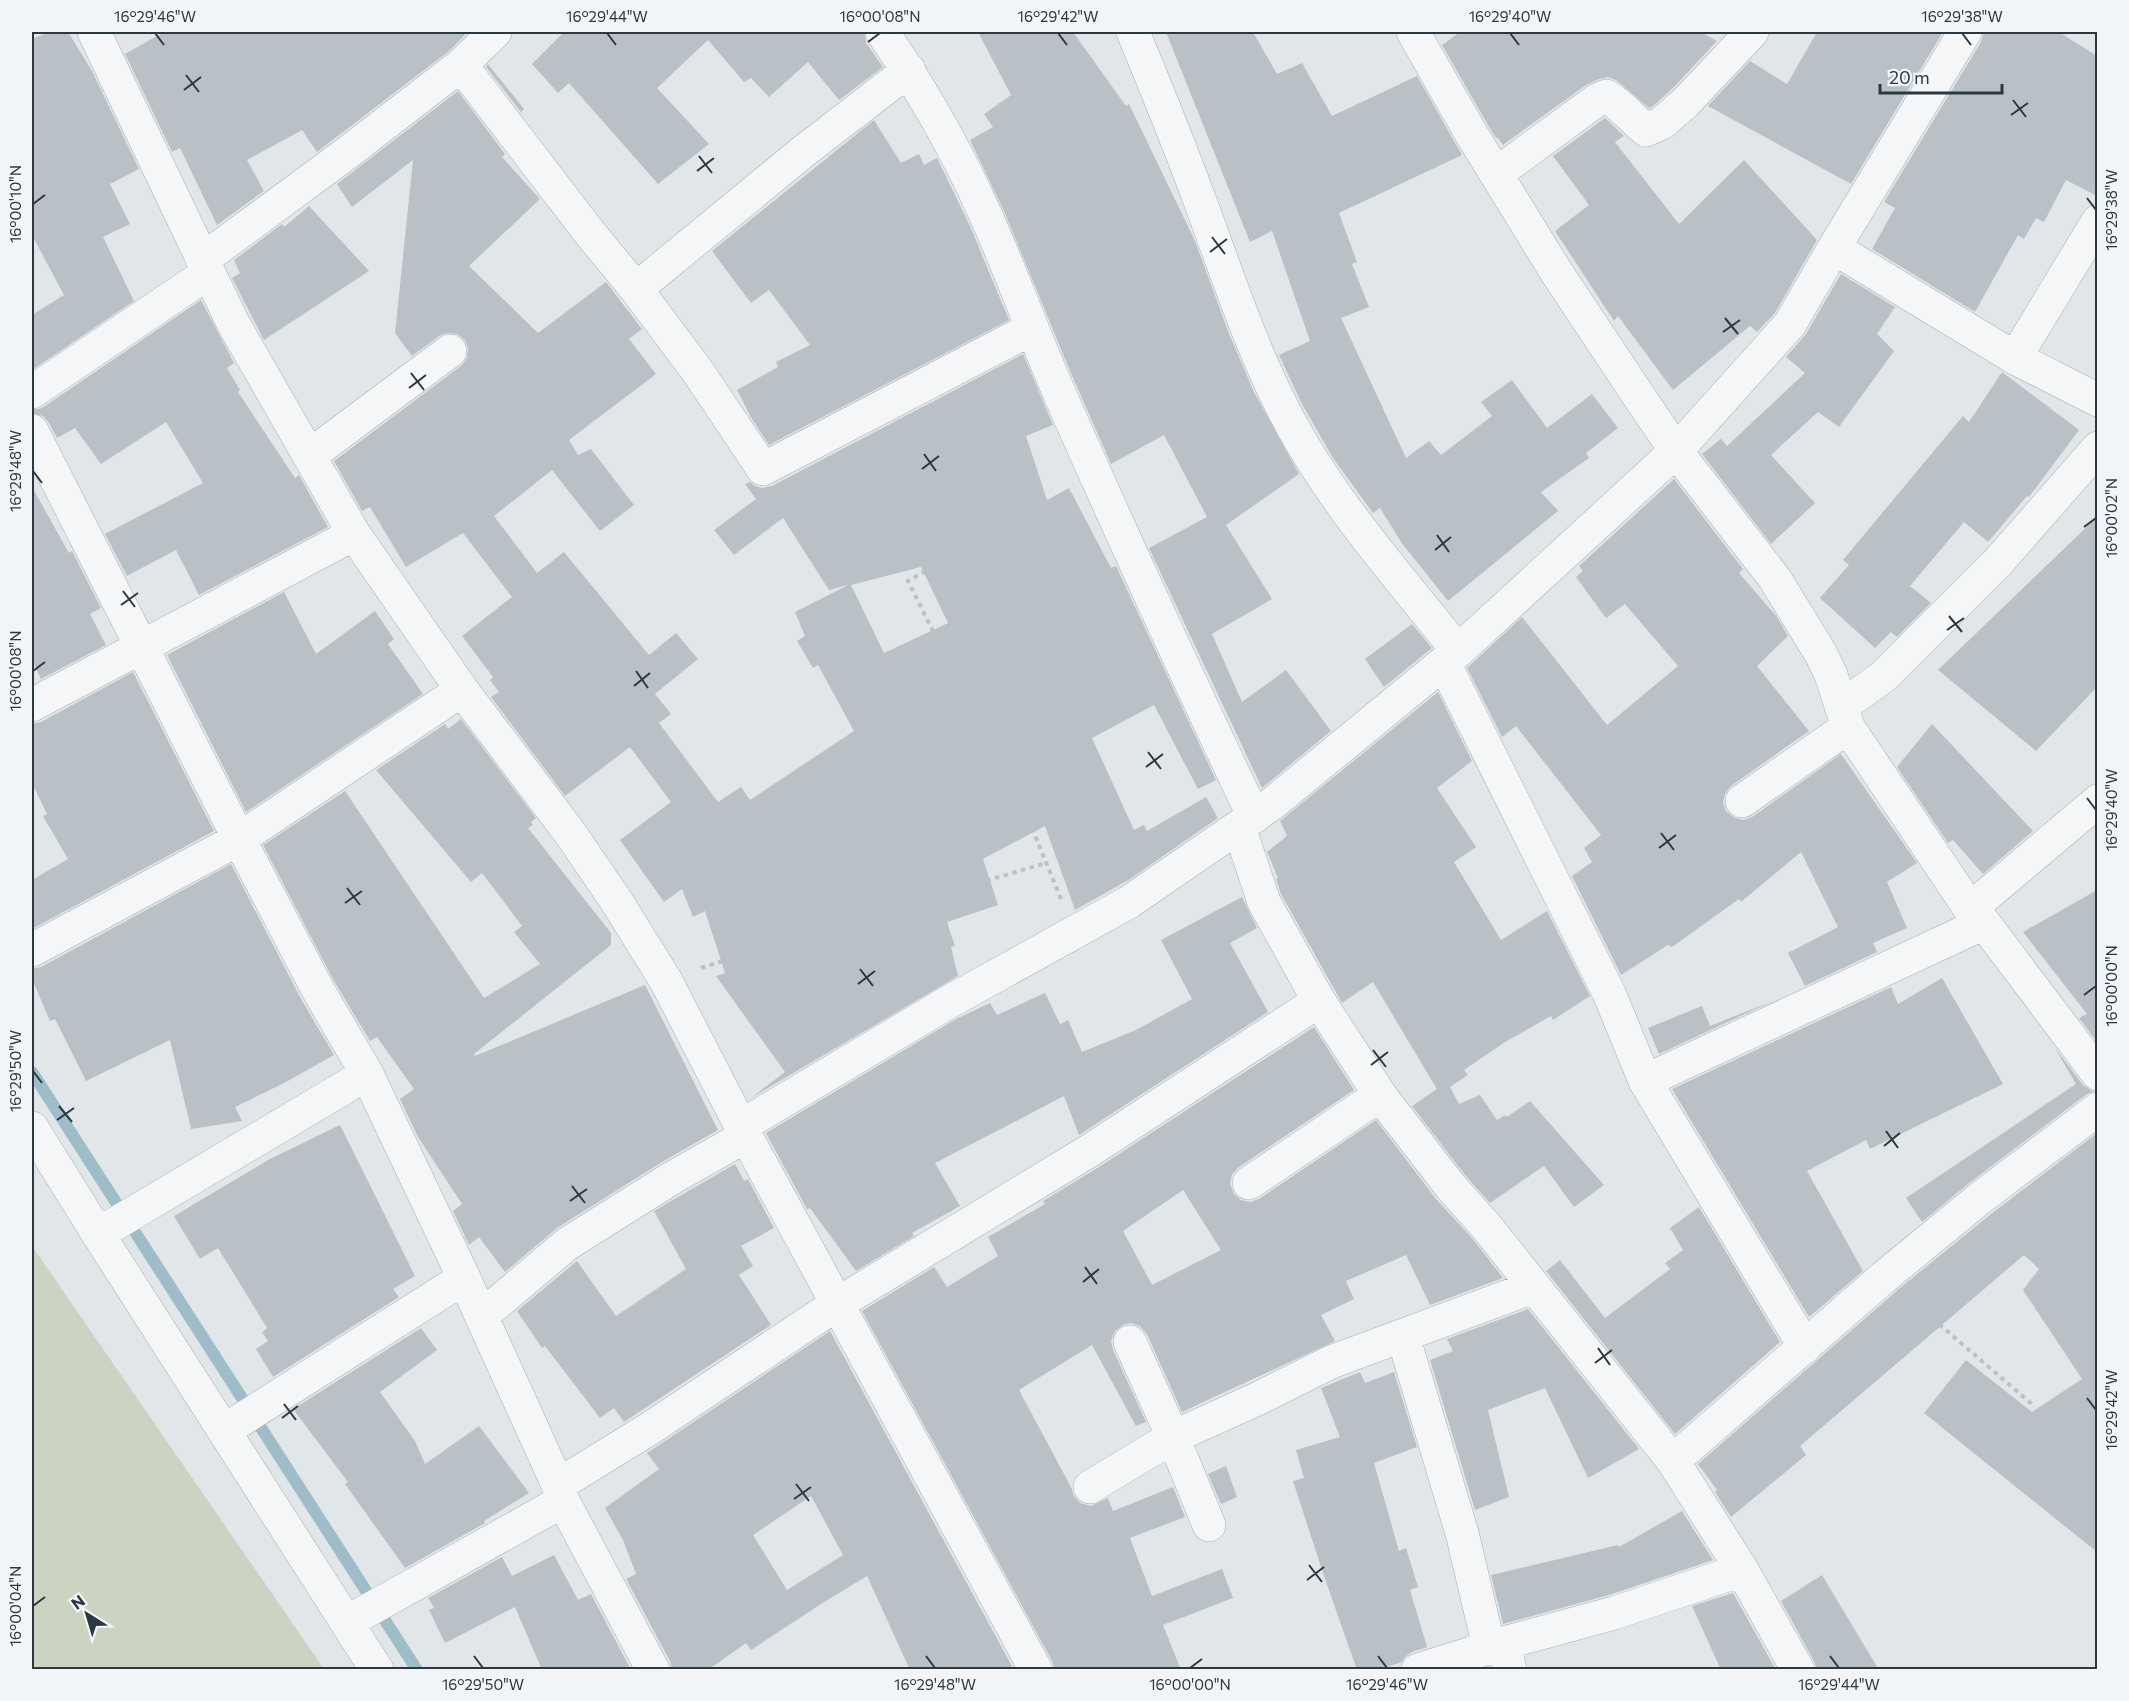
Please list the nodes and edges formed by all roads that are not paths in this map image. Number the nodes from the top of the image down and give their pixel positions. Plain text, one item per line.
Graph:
1 (495, 32) edge
2 (882, 32) edge
3 (1133, 32) edge
4 (1413, 32) edge
5 (1752, 32) edge
6 (1965, 32) edge
7 (100, 34) edge
8 (461, 65) junction
9 (909, 70) junction
10 (1496, 174) junction
11 (2097, 221) edge
12 (1834, 248) junction
13 (204, 266) junction
14 (636, 289) junction
15 (1032, 329) junction
16 (450, 351) dead end
17 (2015, 358) junction
18 (32, 392) edge
19 (2097, 400) edge
20 (32, 431) edge
21 (2097, 448) edge
22 (1676, 451) junction
23 (309, 456) junction
24 (354, 534) junction
25 (141, 647) junction
26 (1451, 657) junction
27 (462, 690) junction
28 (32, 705) edge
29 (1844, 717) junction
30 (1742, 801) dead end
31 (2097, 801) edge
32 (1247, 822) junction
33 (239, 839) junction
34 (1977, 916) junction
35 (32, 950) edge
36 (1319, 1001) junction
37 (2094, 1060) edge
38 (367, 1074) junction
39 (1645, 1082) junction
40 (1380, 1095) junction
41 (2097, 1109) edge
42 (32, 1128) edge
43 (743, 1131) junction
44 (1249, 1183) dead end
45 (98, 1234) junction
46 (464, 1278) junction
47 (1533, 1287) junction
48 (837, 1304) junction
49 (482, 1317) junction
50 (1403, 1336) junction
51 (1130, 1342) dead end
52 (1805, 1347) junction
53 (225, 1430) junction
54 (1173, 1437) junction
55 (1672, 1461) junction
56 (1090, 1486) dead end
57 (561, 1493) junction
58 (1209, 1525) dead end
59 (1742, 1570) junction
60 (347, 1622) junction
61 (1501, 1653) edge
62 (377, 1670) edge
63 (653, 1670) edge
64 (1036, 1670) edge
65 (1418, 1670) edge
66 (1798, 1670) edge

1 - 8 street
2 - 9 street
3 - 26 street
4 - 10 street
5 - 10 street
6 - 12 street
7 - 13 street
8 - 13 street
8 - 14 street
9 - 14 street
9 - 15 street
10 - 22 street
11 - 17 street
12 - 17 street
12 - 22 street
13 - 18 street
13 - 23 street
14 - 15 street
15 - 32 street
16 - 23 street
17 - 19 street
20 - 25 street
21 - 29 street
22 - 26 street
22 - 29 street
23 - 24 street
24 - 25 street
24 - 27 street
25 - 28 street
25 - 33 street
26 - 32 street
26 - 39 street
27 - 33 street
27 - 43 street
29 - 30 street
29 - 34 street
31 - 34 street
32 - 36 street
32 - 43 street
33 - 35 street
33 - 38 street
34 - 37 street
34 - 39 street
36 - 40 street
36 - 48 street
38 - 45 street
38 - 46 street
39 - 52 street
40 - 44 street
40 - 47 street
41 - 52 street
42 - 45 street
43 - 48 street
43 - 49 street
45 - 53 street
46 - 49 street
46 - 53 street
47 - 50 street
47 - 55 street
48 - 57 street
48 - 64 street
49 - 57 street
50 - 54 street
50 - 61 street
51 - 54 street
52 - 55 street
53 - 60 street
54 - 56 street
54 - 58 street
55 - 59 street
57 - 60 street
57 - 63 street
59 - 61 street
59 - 66 street
60 - 62 street
61 - 65 street

